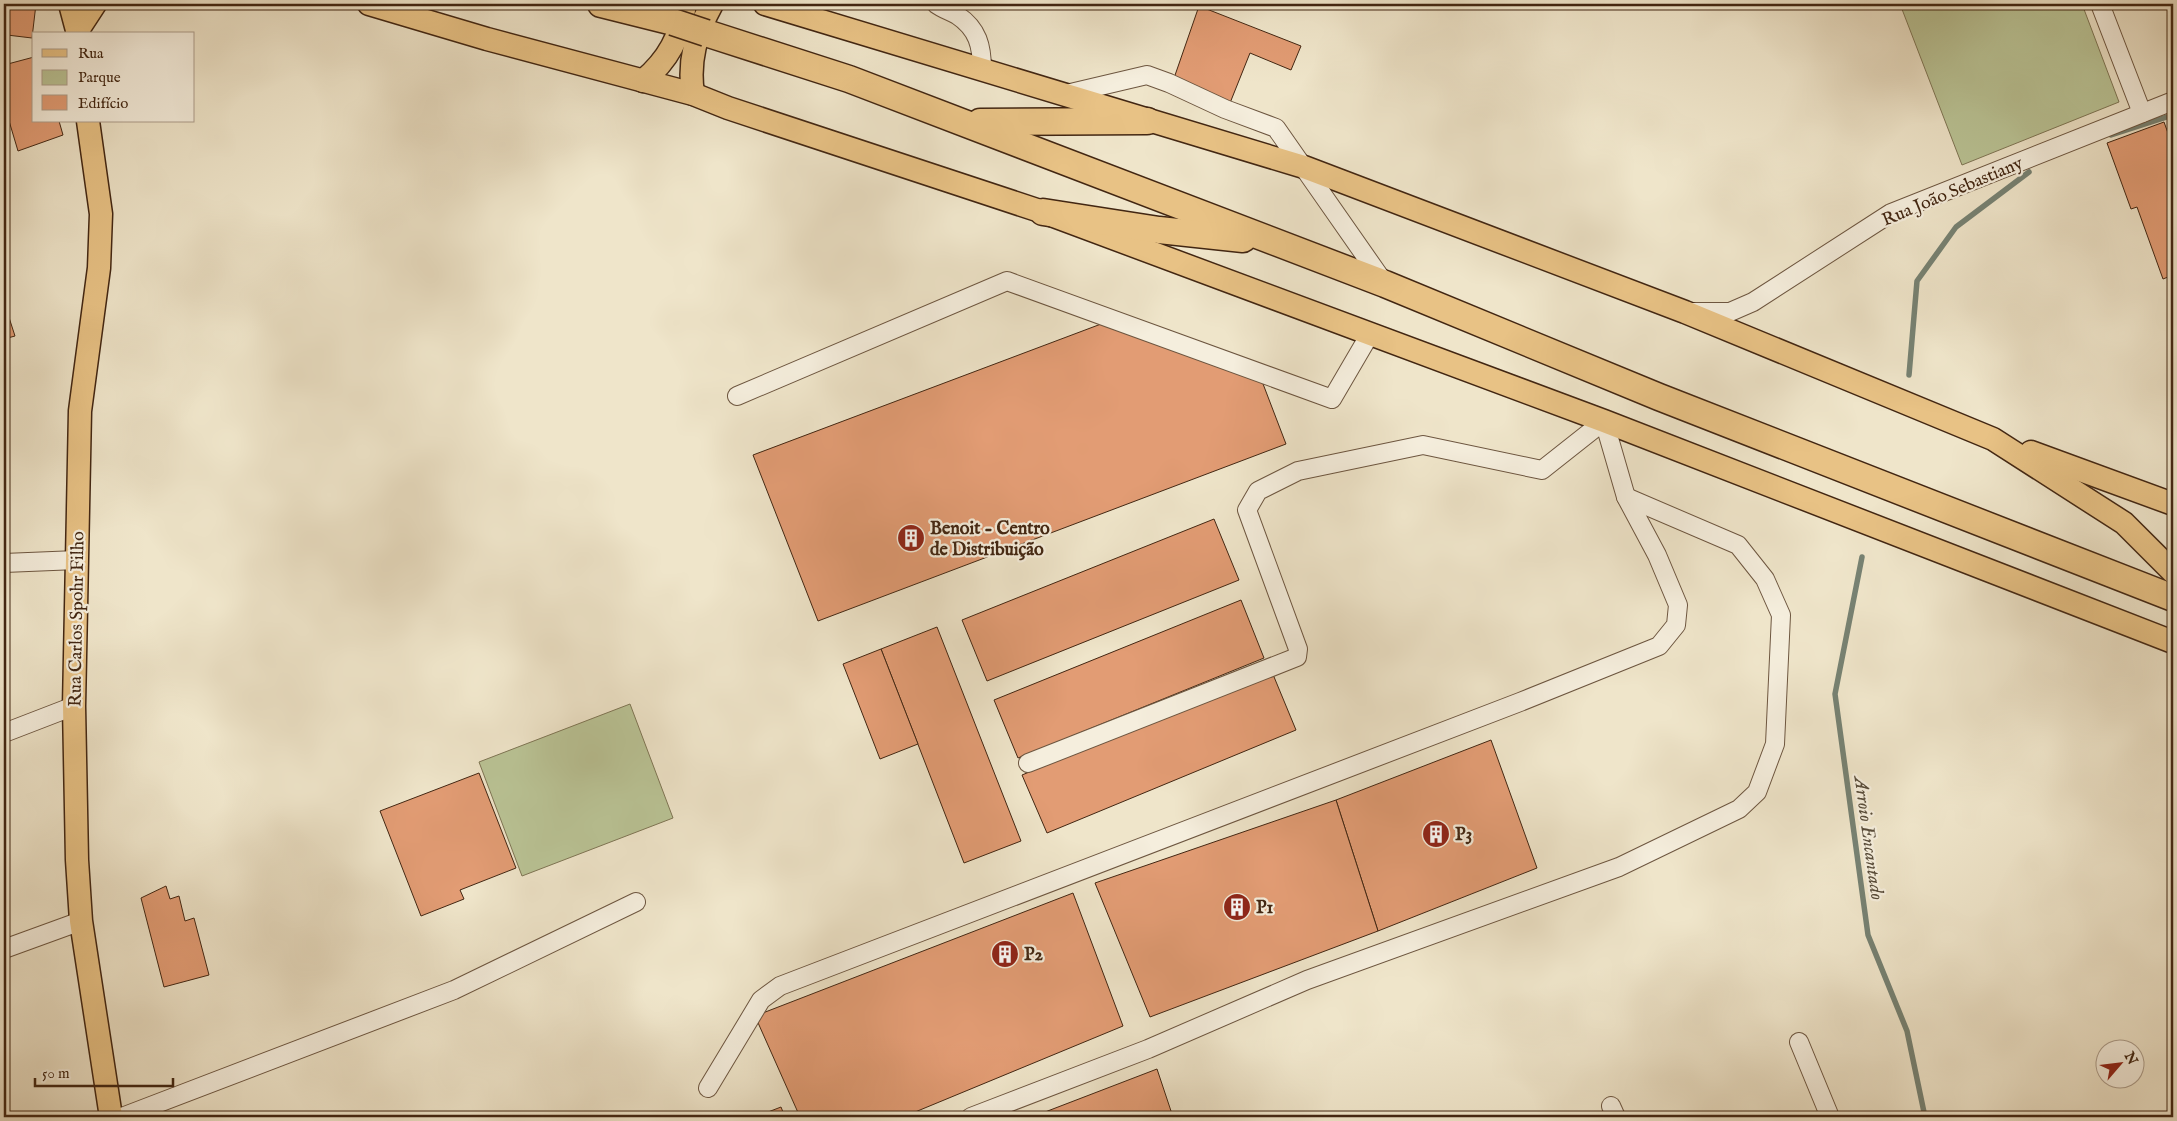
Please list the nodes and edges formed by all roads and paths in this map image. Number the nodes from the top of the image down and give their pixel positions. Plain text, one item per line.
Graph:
1 (70, 4) edge
2 (95, 4) edge
3 (369, 4) edge
4 (601, 4) edge
5 (712, 4) edge
6 (765, 4) edge
7 (936, 4) edge
8 (2100, 4) edge
9 (679, 13) edge
10 (78, 32) edge
11 (982, 70) junction
12 (643, 81) junction
13 (692, 94) junction
14 (1061, 95) junction
15 (2173, 101) edge
16 (2142, 113) junction
17 (1147, 121) junction
18 (88, 122) edge
19 (965, 122) junction
20 (1304, 167) junction
21 (1043, 212) junction
22 (1276, 242) junction
23 (1385, 284) junction
24 (1685, 312) junction
25 (1370, 334) junction
26 (737, 396) dead end
27 (1604, 421) junction
28 (1993, 439) junction
29 (1626, 497) junction
30 (2173, 504) edge
31 (77, 560) junction
32 (4, 563) edge
33 (2173, 572) edge
34 (2173, 598) edge
35 (2173, 642) edge
36 (74, 706) junction
37 (4, 734) edge
38 (1028, 763) dead end
39 (636, 902) dead end
40 (81, 921) junction
41 (4, 949) edge
42 (1800, 1042) dead end
43 (708, 1088) dead end
44 (111, 1117) edge
45 (122, 1117) edge
46 (971, 1117) edge
47 (1830, 1117) edge

1 - 10 main road
2 - 10 main road
3 - 12 main road
4 - 9 highway
5 - 13 main road
6 - 11 main road
7 - 11 street
8 - 16 street
9 - 12 main road
9 - 19 highway, bridge
11 - 14 main road
12 - 13 main road
13 - 21 main road
14 - 17 main road
14 - 20 street
15 - 16 street, Rua João Sebastiany
16 - 24 street, Rua João Sebastiany
17 - 19 highway
17 - 20 main road
18 - 31 main road, Rua Carlos Spohr Filho
19 - 22 highway
20 - 23 street
20 - 24 main road
21 - 22 highway
21 - 25 main road
22 - 23 highway
23 - 34 highway
24 - 28 main road
25 - 26 street
25 - 27 main road
27 - 29 street
27 - 35 main road
27 - 38 street
28 - 30 main road
28 - 33 main road
29 - 43 street
29 - 46 street
31 - 32 street
31 - 36 main road, Rua Carlos Spohr Filho
36 - 37 street
36 - 40 main road, Rua Carlos Spohr Filho
39 - 45 street
40 - 41 street
40 - 44 main road, Rua Carlos Spohr Filho
42 - 47 street

